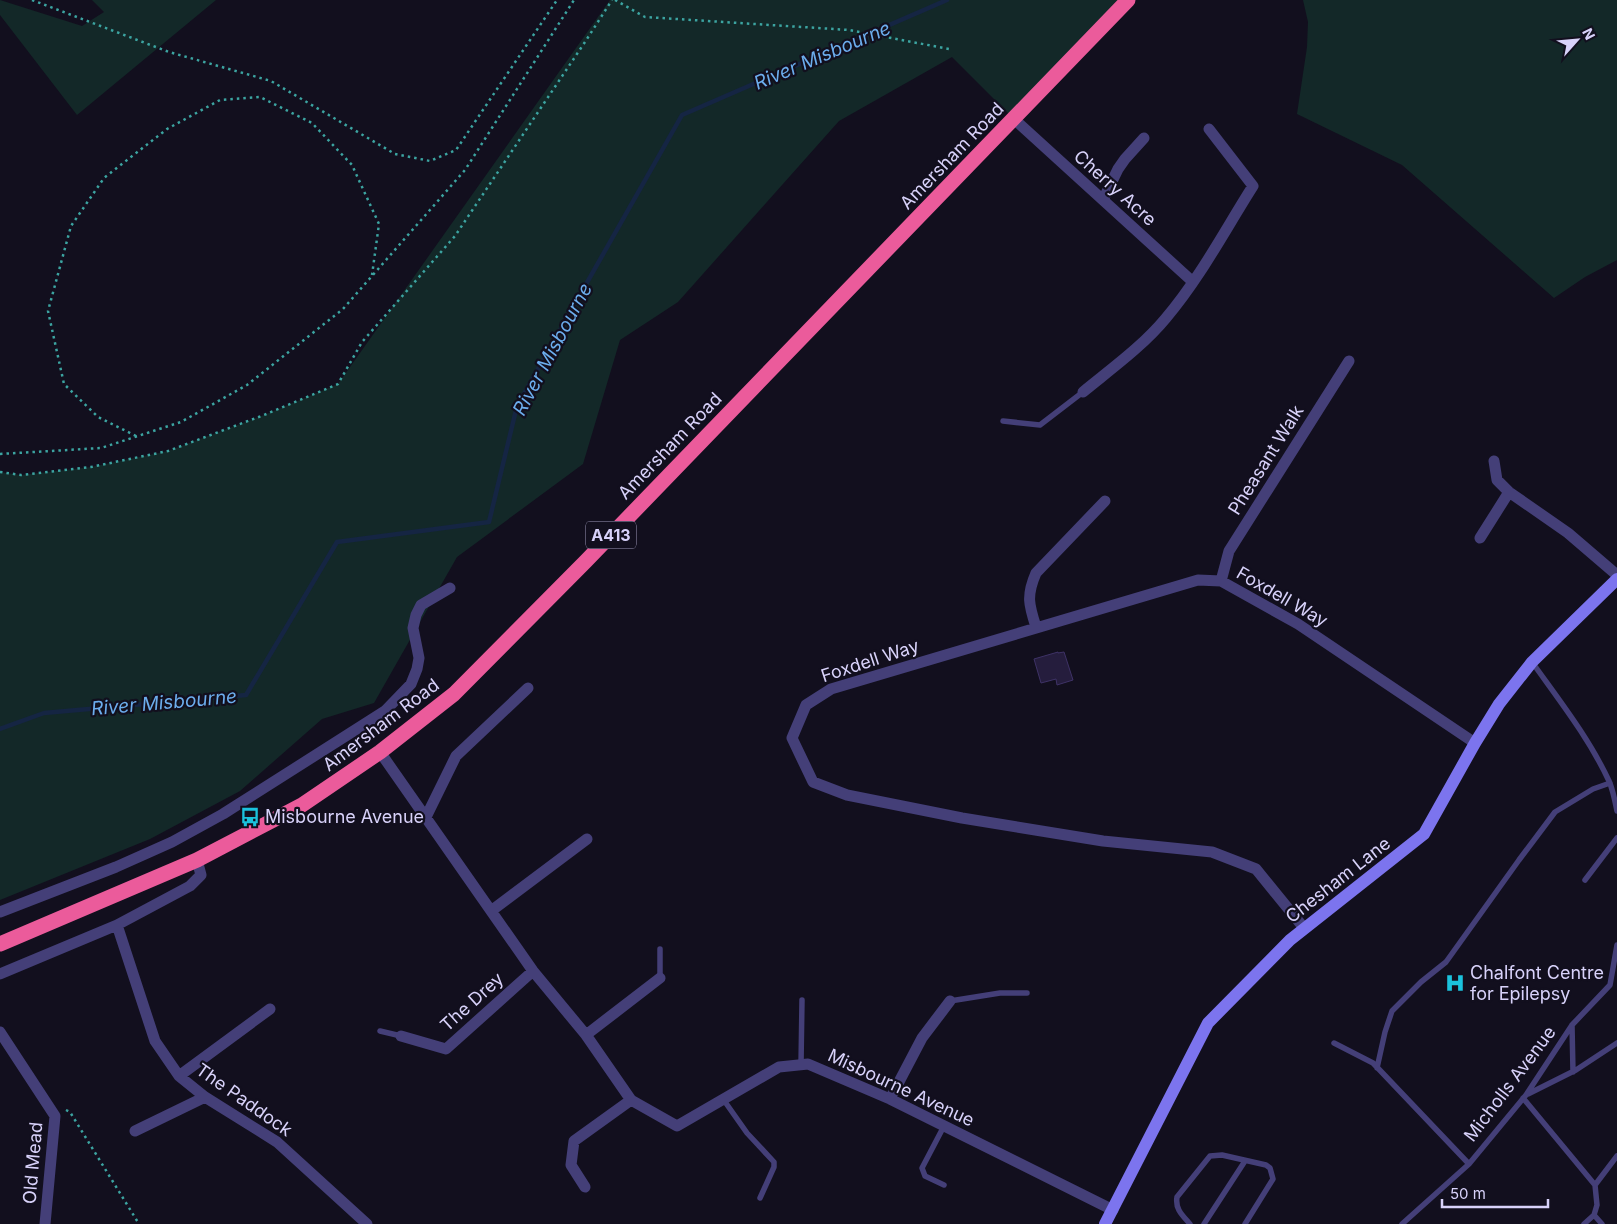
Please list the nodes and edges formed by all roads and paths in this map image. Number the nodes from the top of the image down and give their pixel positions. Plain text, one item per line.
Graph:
1 (32, 0) edge
2 (557, 0) edge
3 (574, 0) edge
4 (613, 0) edge
5 (1128, 0) edge
6 (949, 49) dead end
7 (1014, 119) junction
8 (1209, 129) dead end
9 (1144, 138) dead end
10 (1103, 200) junction
11 (372, 277) junction
12 (1192, 282) junction
13 (1349, 361) dead end
14 (1083, 392) joint
15 (1003, 421) dead end
16 (136, 436) junction
17 (0, 454) edge
18 (1494, 461) dead end
19 (0, 472) edge
20 (1510, 492) junction
21 (1105, 501) dead end
22 (1480, 538) dead end
23 (1617, 576) edge
24 (1617, 579) edge
25 (1221, 581) junction
26 (450, 588) dead end
27 (1036, 627) junction
28 (1532, 662) junction
29 (528, 688) dead end
30 (1474, 742) junction
31 (380, 752) junction
32 (1610, 783) junction
33 (1617, 811) edge
34 (426, 817) junction
35 (1617, 838) edge
36 (588, 839) dead end
37 (197, 860) junction
38 (1585, 880) dead end
39 (490, 911) junction
40 (0, 912) edge
41 (117, 925) junction
42 (1304, 928) junction
43 (0, 944) edge
44 (1617, 945) edge
45 (660, 948) dead end
46 (533, 971) junction
47 (0, 974) edge
48 (660, 978) joint
49 (1610, 985) junction
50 (1617, 986) edge
51 (1027, 993) dead end
52 (802, 1000) dead end
53 (950, 1001) joint
54 (270, 1010) dead end
55 (1572, 1025) junction
56 (380, 1031) dead end
57 (0, 1032) edge
58 (586, 1035) junction
59 (401, 1036) joint
60 (1334, 1043) dead end
61 (1617, 1043) edge
62 (801, 1065) junction
63 (1377, 1068) junction
64 (1573, 1072) junction
65 (179, 1076) junction
66 (1524, 1096) junction
67 (205, 1098) junction
68 (890, 1099) junction
69 (631, 1100) junction
70 (723, 1100) junction
71 (63, 1108) dead end
72 (944, 1126) junction
73 (135, 1131) dead end
74 (1617, 1156) edge
75 (1245, 1161) junction
76 (1469, 1164) junction
77 (944, 1185) dead end
78 (1595, 1185) junction
79 (585, 1187) dead end
80 (760, 1198) dead end
81 (1113, 1210) junction
82 (1594, 1215) junction
83 (45, 1224) edge
84 (139, 1224) edge
85 (367, 1224) edge
86 (1105, 1224) edge
87 (1190, 1224) edge
88 (1204, 1224) edge
89 (1245, 1224) edge
90 (1402, 1224) edge
91 (1584, 1224) edge
92 (1602, 1224) edge

1 - 2 path
3 - 11 path
4 - 6 path
4 - 19 path
5 - 7 highway, Amersham Road / A413
7 - 10 street, Cherry Acre
7 - 31 highway, Amersham Road / A413
8 - 12 street
9 - 10 street
10 - 12 street, Cherry Acre
11 - 16 path
11 - 16 path
12 - 14 street
13 - 25 street, Pheasant Walk
14 - 15 lane
16 - 17 path
18 - 20 street
20 - 22 street
20 - 23 street
21 - 27 street
24 - 28 street, Chesham Lane
25 - 27 street, Foxdell Way
25 - 30 street, Foxdell Way
26 - 40 street
27 - 42 street, Foxdell Way
28 - 30 street, Chesham Lane
28 - 32 lane
29 - 34 street
30 - 42 street, Chesham Lane
31 - 34 street, Misbourne Avenue
31 - 37 highway, Amersham Road / A413
32 - 33 lane
32 - 63 lane
34 - 39 street, Misbourne Avenue
35 - 38 lane
36 - 39 street
37 - 41 street
37 - 43 highway, Amersham Road / A413
39 - 46 street, Misbourne Avenue
41 - 47 street
41 - 65 street, The Paddock
42 - 81 street, Chesham Lane
44 - 49 lane
45 - 48 lane
46 - 58 street, Misbourne Avenue
46 - 59 street, The Drey
48 - 58 street
49 - 50 lane
49 - 55 lane, Micholls Avenue
51 - 53 lane
52 - 62 lane
53 - 68 street
54 - 65 street
55 - 64 lane
55 - 66 lane, Micholls Avenue
56 - 59 lane
57 - 83 street, Old Mead
58 - 69 street, Misbourne Avenue
60 - 63 lane
61 - 64 lane
62 - 68 street, Misbourne Avenue
62 - 70 street, Misbourne Avenue
63 - 76 lane
64 - 66 lane
65 - 67 street, The Paddock
66 - 76 lane, Micholls Avenue
66 - 78 lane
67 - 73 street
67 - 85 street, The Paddock
68 - 72 street, Misbourne Avenue
69 - 70 street, Misbourne Avenue
69 - 79 street
70 - 80 lane
71 - 84 path
72 - 77 lane
72 - 81 street, Misbourne Avenue
74 - 78 lane
75 - 87 lane
75 - 88 lane
75 - 89 lane
76 - 90 lane, Micholls Avenue
78 - 82 lane
81 - 86 street, Chesham Lane
82 - 91 lane
82 - 92 lane

